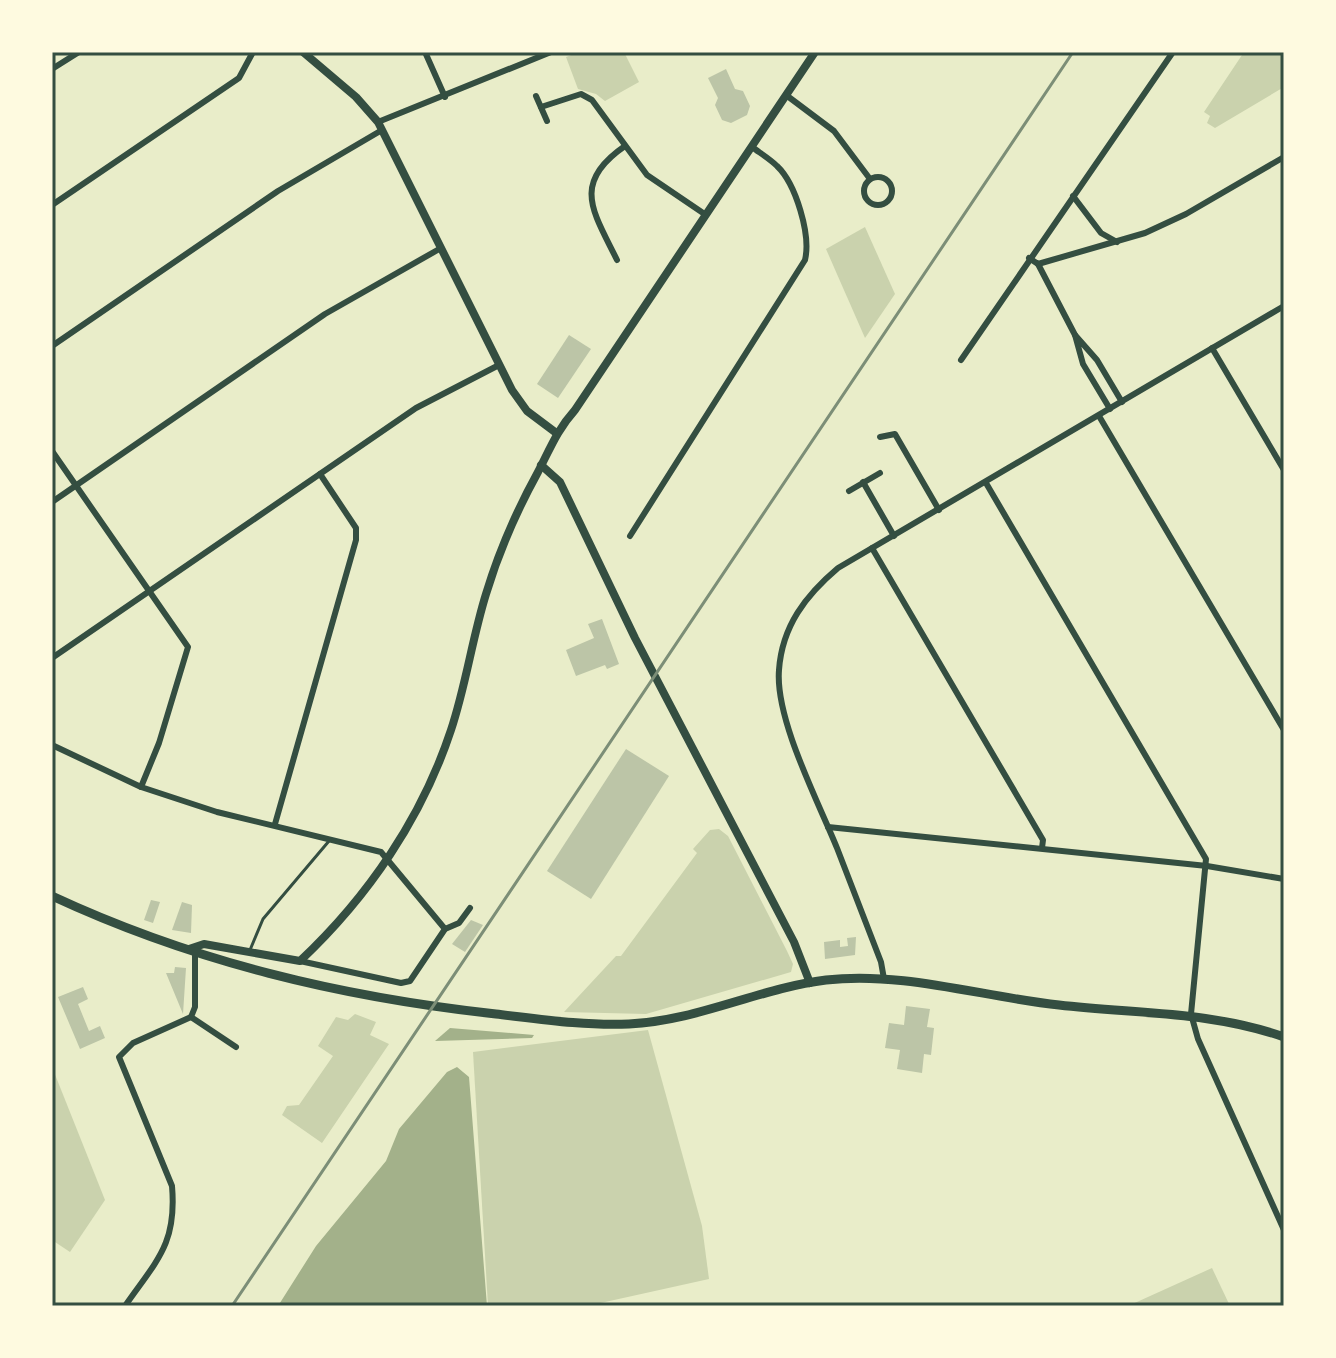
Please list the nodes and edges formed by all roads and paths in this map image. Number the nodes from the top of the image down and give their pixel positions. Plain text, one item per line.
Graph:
1 (79, 52) edge
2 (253, 52) edge
3 (303, 52) edge
4 (425, 52) edge
5 (550, 52) edge
6 (815, 52) edge
7 (1173, 52) edge
8 (52, 69) edge
9 (786, 95) junction
10 (536, 96) dead end
11 (445, 97) junction
12 (541, 107) junction
13 (547, 121) dead end
14 (380, 126) junction
15 (625, 146) junction
16 (752, 147) junction
17 (1284, 157) edge
18 (870, 179) junction
19 (1073, 196) junction
20 (52, 205) edge
21 (706, 215) junction
22 (1117, 242) junction
23 (441, 248) junction
24 (1029, 258) junction
25 (617, 260) dead end
26 (1038, 264) junction
27 (1284, 306) edge
28 (1075, 335) junction
29 (52, 346) edge
30 (1212, 348) junction
31 (961, 360) dead end
32 (499, 365) junction
33 (1122, 402) junction
34 (1110, 409) junction
35 (1099, 416) junction
36 (555, 432) junction
37 (880, 437) dead end
38 (52, 451) edge
39 (541, 465) junction
40 (1284, 470) edge
41 (880, 473) dead end
42 (320, 474) junction
43 (863, 482) junction
44 (986, 483) junction
45 (77, 485) junction
46 (849, 491) dead end
47 (52, 502) edge
48 (939, 510) junction
49 (636, 526) junction
50 (644, 531) dead end
51 (630, 536) dead end
52 (894, 536) junction
53 (872, 548) junction
54 (152, 591) junction
55 (52, 658) edge
56 (1284, 730) edge
57 (52, 745) edge
58 (141, 787) junction
59 (275, 824) junction
60 (828, 827) junction
61 (331, 838) junction
62 (1042, 848) junction
63 (387, 858) junction
64 (1207, 866) junction
65 (1284, 879) edge
66 (52, 896) edge
67 (470, 908) dead end
68 (445, 929) junction
69 (192, 951) junction
70 (249, 951) junction
71 (300, 961) junction
72 (884, 979) junction
73 (810, 983) junction
74 (1191, 1014) junction
75 (191, 1017) junction
76 (1284, 1037) edge
77 (236, 1047) dead end
78 (1284, 1230) edge
79 (125, 1306) edge

1 - 8 street
2 - 20 street
3 - 14 street
4 - 11 street
5 - 11 street
6 - 9 street
7 - 19 street
9 - 16 street
9 - 18 street
10 - 12 street
11 - 14 street
12 - 13 street
12 - 15 street
14 - 23 street
14 - 29 street
15 - 21 street
15 - 25 street
16 - 21 street
16 - 49 street
17 - 22 street
18 - 18 street
19 - 22 street
19 - 24 street
21 - 36 street
22 - 26 street
23 - 32 street
23 - 45 street
24 - 26 street
24 - 31 street
26 - 28 street
27 - 30 street
28 - 33 street
28 - 34 street
30 - 33 street
30 - 40 street
32 - 36 street
32 - 42 street
33 - 34 street
34 - 35 street
35 - 44 street
35 - 56 street
36 - 39 street
37 - 48 street
38 - 45 street
39 - 63 street
39 - 73 street
41 - 43 street
42 - 54 street
42 - 59 street
43 - 46 street
43 - 52 street
44 - 48 street
44 - 64 street
45 - 47 street
45 - 54 street
48 - 52 street
49 - 50 street
49 - 51 street
52 - 53 street
53 - 60 street
53 - 62 street
54 - 55 street
54 - 58 street
57 - 58 street
58 - 59 street
59 - 61 street
60 - 62 street
60 - 72 street
61 - 63 street
61 - 70 lane
62 - 64 street
63 - 68 street
63 - 71 street
64 - 65 street
64 - 74 street
66 - 69 main road
67 - 68 street
68 - 71 street
69 - 70 street
69 - 73 main road
69 - 75 street
70 - 71 street
72 - 73 main road
72 - 74 main road
74 - 76 main road
74 - 78 street
75 - 77 street
75 - 79 street

